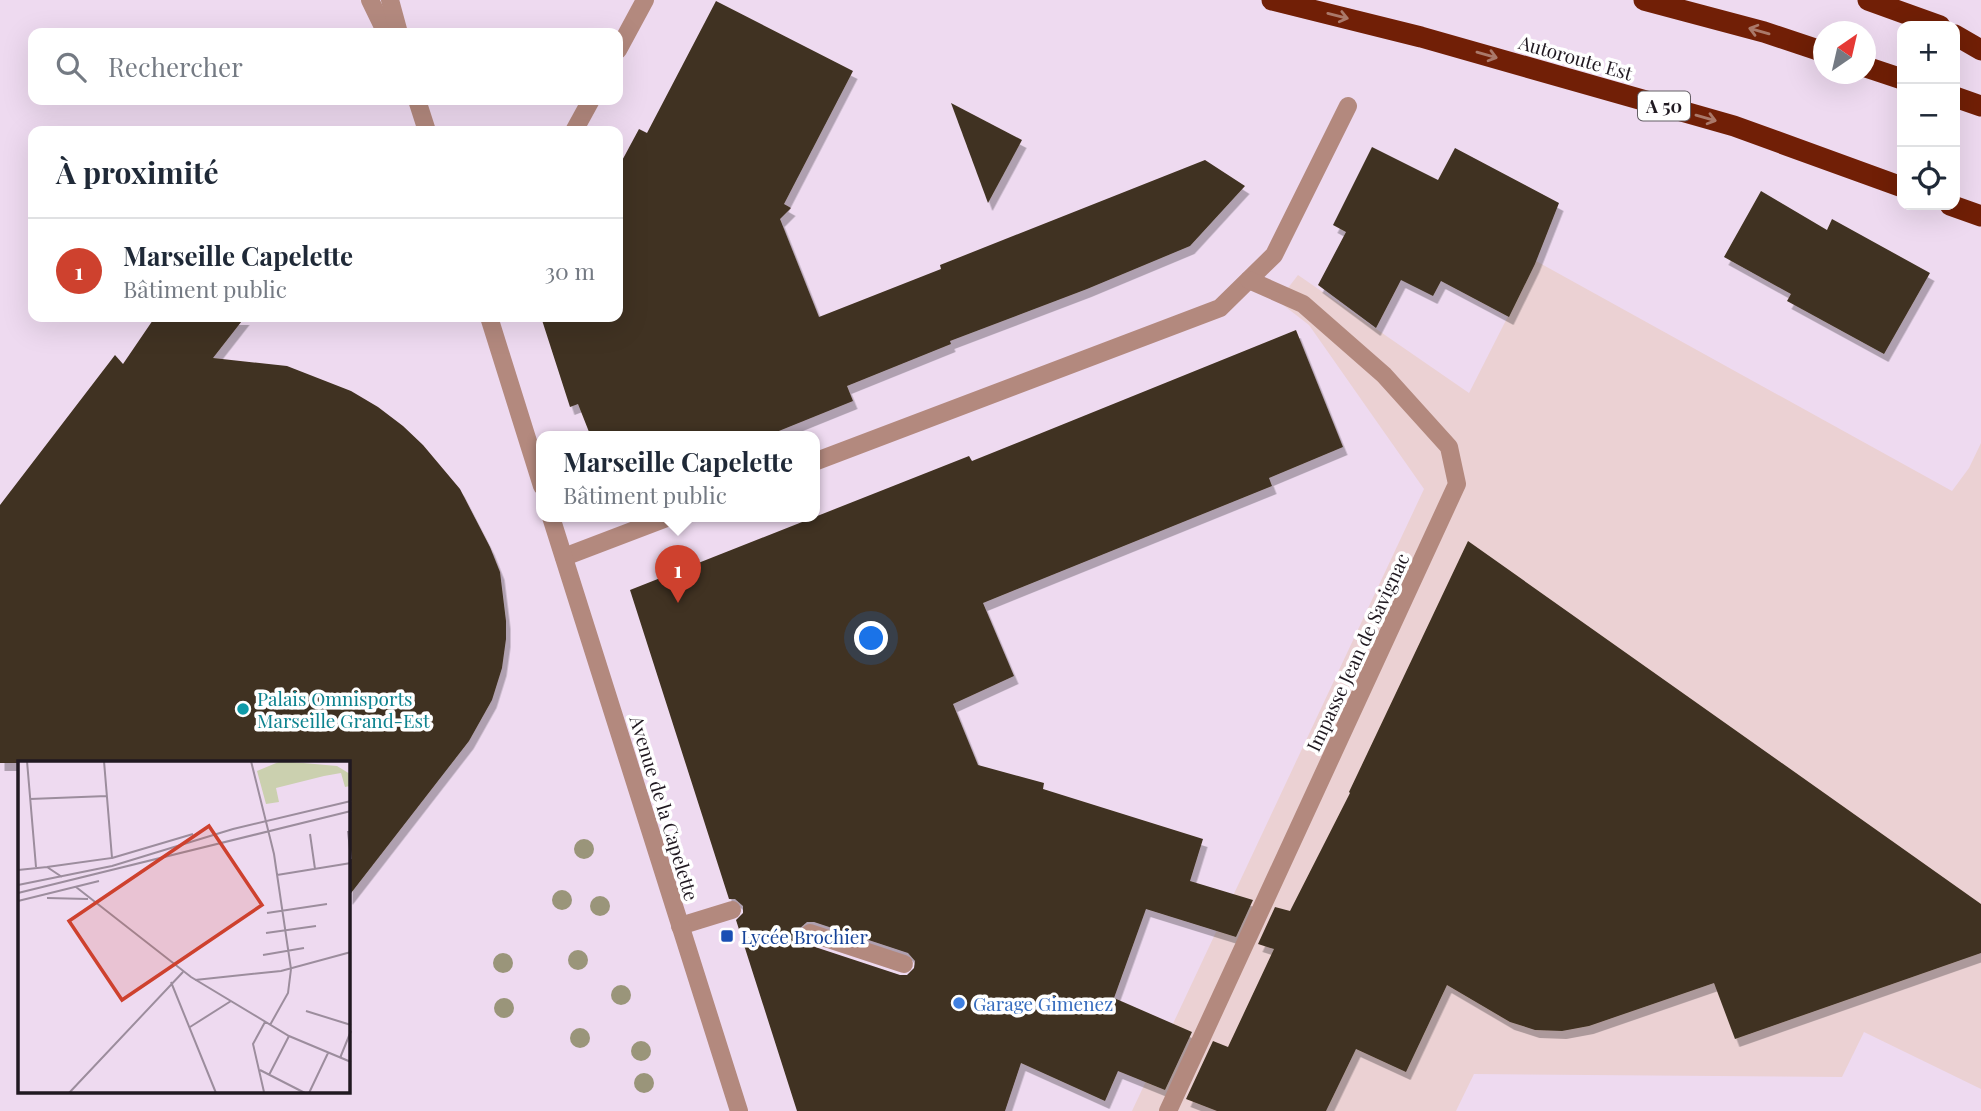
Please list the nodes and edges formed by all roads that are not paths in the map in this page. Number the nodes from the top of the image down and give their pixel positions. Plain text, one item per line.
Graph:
1 (370, 0) edge
2 (390, 0) edge
3 (645, 0) edge
4 (1272, 0) edge
5 (1644, 0) edge
6 (1867, 0) edge
7 (1926, 21) edge
8 (384, 28) edge
9 (398, 28) edge
10 (1960, 38) edge
11 (623, 41) edge
12 (1813, 48) edge
13 (1981, 50) edge
14 (1876, 70) edge
15 (1897, 77) edge
16 (1960, 99) edge
17 (419, 105) edge
18 (588, 105) edge
19 (1348, 106) dead end
20 (1981, 106) edge
21 (426, 126) edge
22 (577, 126) edge
23 (1897, 185) edge
24 (1960, 209) edge
25 (1981, 216) edge
26 (1249, 280) junction
27 (491, 322) edge
28 (820, 460) edge
29 (536, 470) edge
30 (553, 522) edge
31 (656, 522) edge
32 (564, 557) junction
33 (732, 910) dead end
34 (680, 926) junction
35 (810, 933) dead end
36 (904, 964) dead end
37 (739, 1111) edge
38 (1168, 1111) edge

1 - 8 street
2 - 9 street
3 - 11 street
4 -> 23 highway, Autoroute Est / A 50
12 -> 5 highway
6 - 7 highway
10 - 13 highway
14 - 15 highway
16 - 20 highway
17 - 21 street
18 - 22 street
19 - 26 street
24 - 25 highway
26 - 28 street
26 - 38 street, Impasse Jean de Savignac
27 - 29 street
30 - 32 street, Avenue de la Capelette
31 - 32 street
32 - 34 street, Avenue de la Capelette
33 - 34 street
34 - 37 street, Avenue de la Capelette
35 - 36 street

